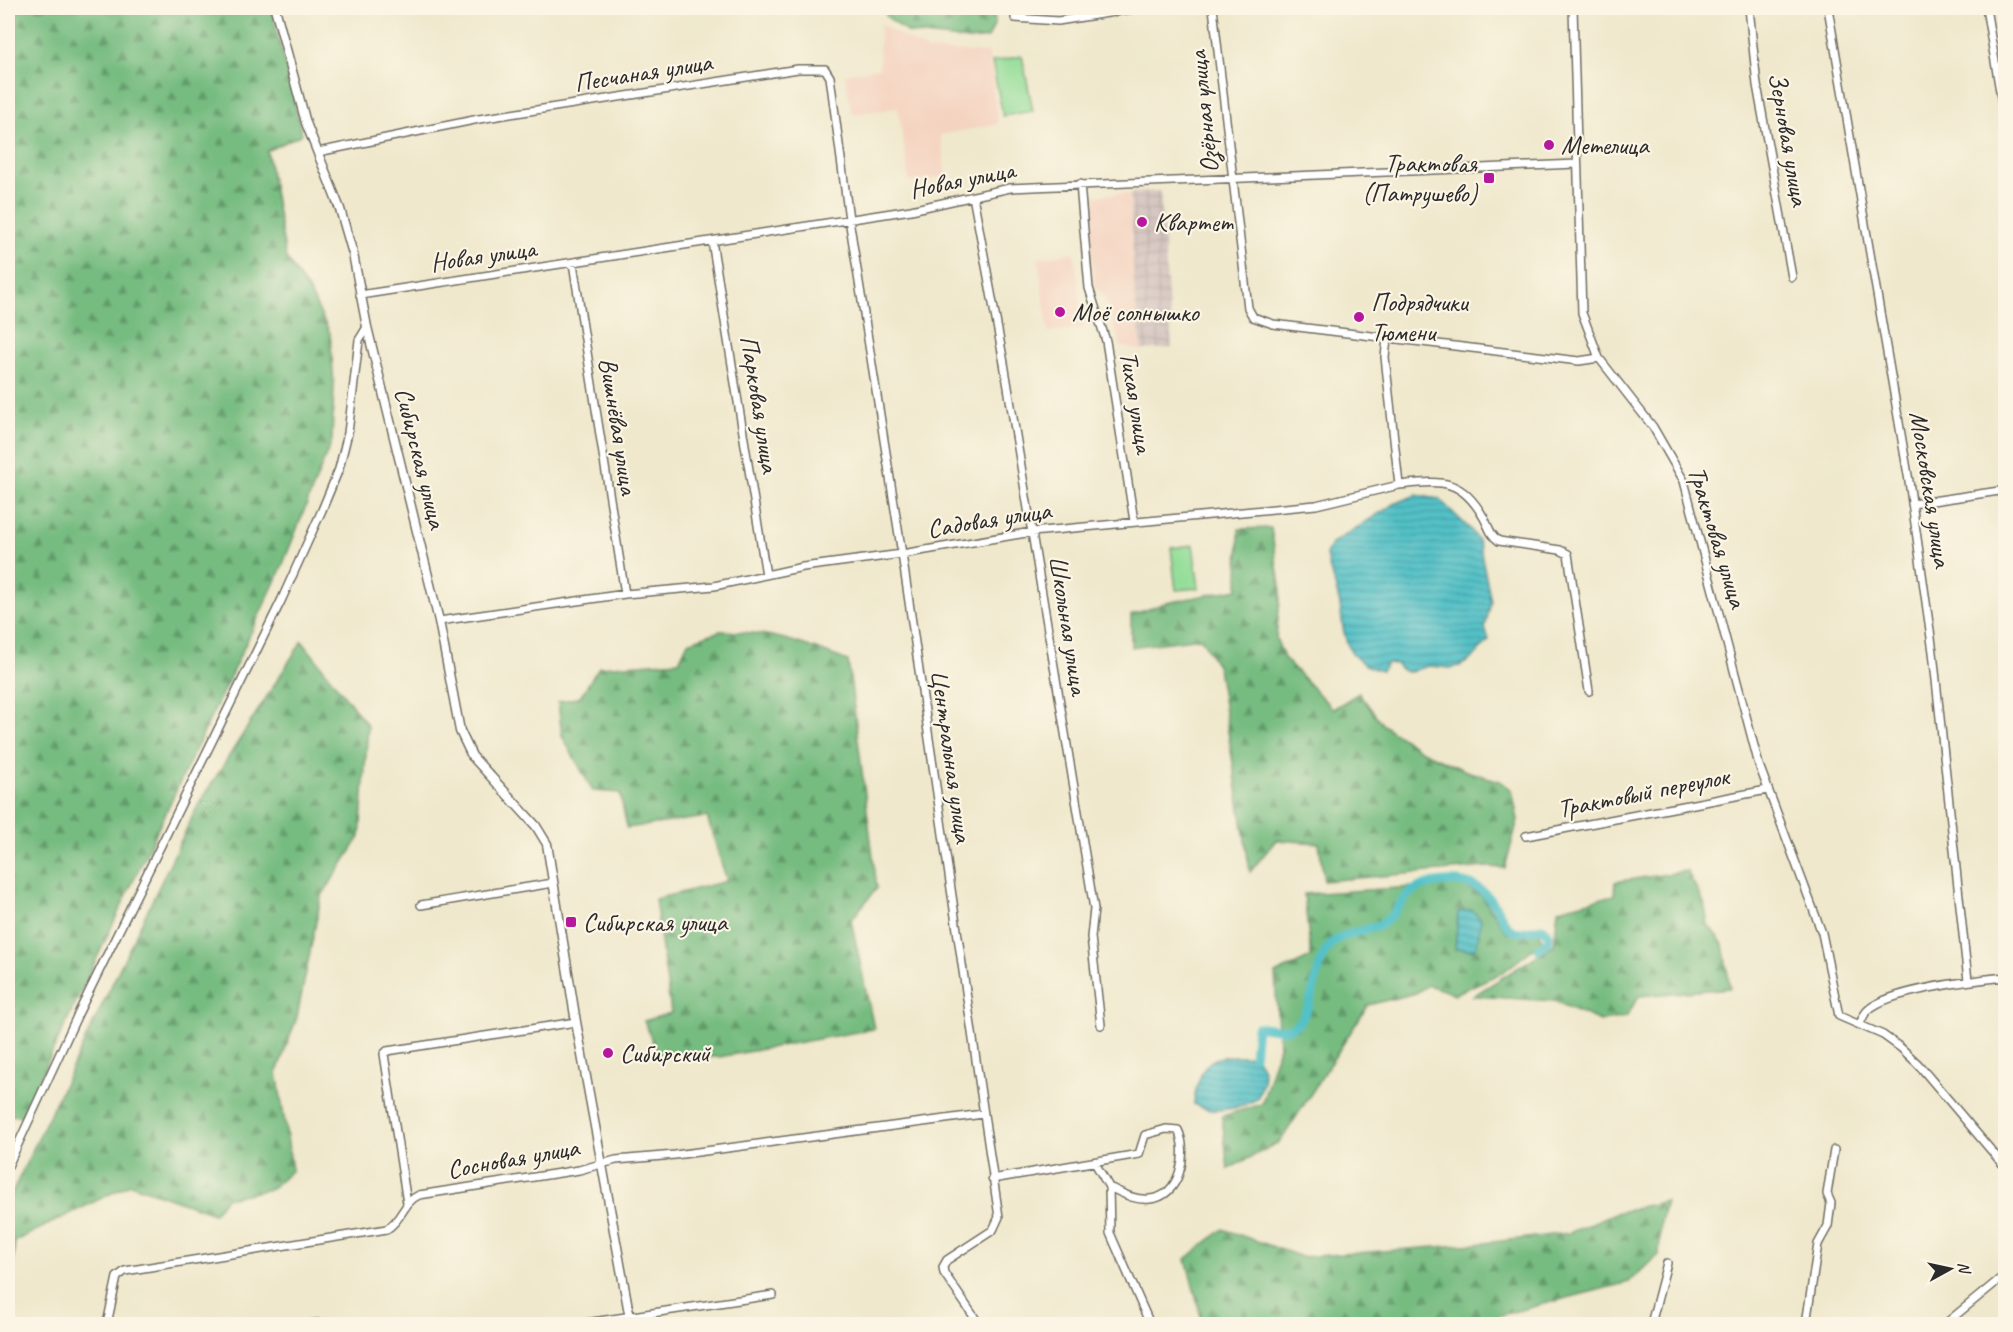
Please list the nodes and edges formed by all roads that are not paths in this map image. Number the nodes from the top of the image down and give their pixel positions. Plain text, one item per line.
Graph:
1 (275, 8) edge
2 (1139, 8) edge
3 (1213, 8) edge
4 (1573, 8) edge
5 (1749, 8) edge
6 (1828, 8) edge
7 (1986, 8) edge
8 (1015, 18) dead end
9 (2006, 127) edge
10 (318, 152) junction
11 (1577, 164) junction
12 (1232, 179) junction
13 (1080, 184) junction
14 (973, 196) junction
15 (849, 219) junction
16 (712, 241) junction
17 (573, 263) junction
18 (1792, 277) dead end
19 (360, 295) junction
20 (367, 327) junction
21 (1387, 339) junction
22 (1599, 358) junction
23 (1400, 485) junction
24 (2006, 490) edge
25 (1912, 504) junction
26 (1134, 521) junction
27 (1032, 532) junction
28 (902, 554) junction
29 (766, 575) junction
30 (625, 594) junction
31 (439, 621) junction
32 (1589, 691) dead end
33 (1767, 790) junction
34 (1526, 836) dead end
35 (553, 883) junction
36 (421, 905) dead end
37 (2006, 977) edge
38 (1968, 981) junction
39 (576, 1022) junction
40 (1860, 1023) junction
41 (1101, 1025) dead end
42 (983, 1114) junction
43 (1834, 1150) dead end
44 (1095, 1162) junction
45 (603, 1163) junction
46 (8, 1166) edge
47 (2006, 1168) edge
48 (992, 1179) junction
49 (1109, 1187) junction
50 (407, 1203) junction
51 (1667, 1263) dead end
52 (2006, 1274) edge
53 (773, 1295) dead end
54 (630, 1321) edge
55 (318, 1323) edge
56 (1808, 1323) edge
57 (107, 1324) edge
58 (309, 1324) edge
59 (579, 1324) edge
60 (979, 1324) edge
61 (1150, 1324) edge
62 (1651, 1324) edge
63 (1945, 1324) edge

1 - 10 street, Сибирская улица
2 - 8 street
3 - 12 street, Озёрная улица
4 - 11 street, Трактовая улица
5 - 18 street, Зерновая улица
6 - 25 street, Московская улица
7 - 9 street
10 - 15 street, Песчаная улица
10 - 19 street, Сибирская улица
11 - 12 street, Новая улица
11 - 22 street, Трактовая улица
12 - 13 street, Новая улица
12 - 21 street, Озёрная улица
13 - 14 street, Новая улица
13 - 26 street, Тихая улица
14 - 15 street, Новая улица
14 - 27 street, Школьная улица
15 - 16 street, Новая улица
15 - 28 street, Центральная улица
16 - 17 street, Новая улица
16 - 29 street, Парковая улица
17 - 19 street, Новая улица
17 - 30 street, Вишнёвая улица
19 - 20 street, Сибирская улица
20 - 31 street, Сибирская улица
20 - 46 street
21 - 22 street
21 - 23 street
22 - 33 street, Трактовая улица
23 - 26 street, Садовая улица
23 - 32 street, Садовая улица
24 - 25 street
25 - 38 street, Московская улица
26 - 27 street, Садовая улица
27 - 28 street, Садовая улица
27 - 41 street, Школьная улица
28 - 29 street, Садовая улица
28 - 42 street, Центральная улица
29 - 30 street, Садовая улица
30 - 31 street, Садовая улица
31 - 35 street, Сибирская улица
33 - 34 street, Трактовый переулок
33 - 40 street, Трактовая улица
35 - 36 street
35 - 39 street, Сибирская улица
37 - 38 street
38 - 40 street
39 - 45 street, Сибирская улица
39 - 50 street
40 - 47 street
42 - 45 street, Сосновая улица
42 - 48 street, Центральная улица
43 - 56 street
44 - 48 street
44 - 49 street
44 - 49 street
45 - 50 street, Сосновая улица
45 - 54 street, Сибирская улица
48 - 60 street, Центральная улица
49 - 61 street
50 - 57 street
51 - 62 street
52 - 63 street
53 - 54 street
54 - 59 street
55 - 58 street

